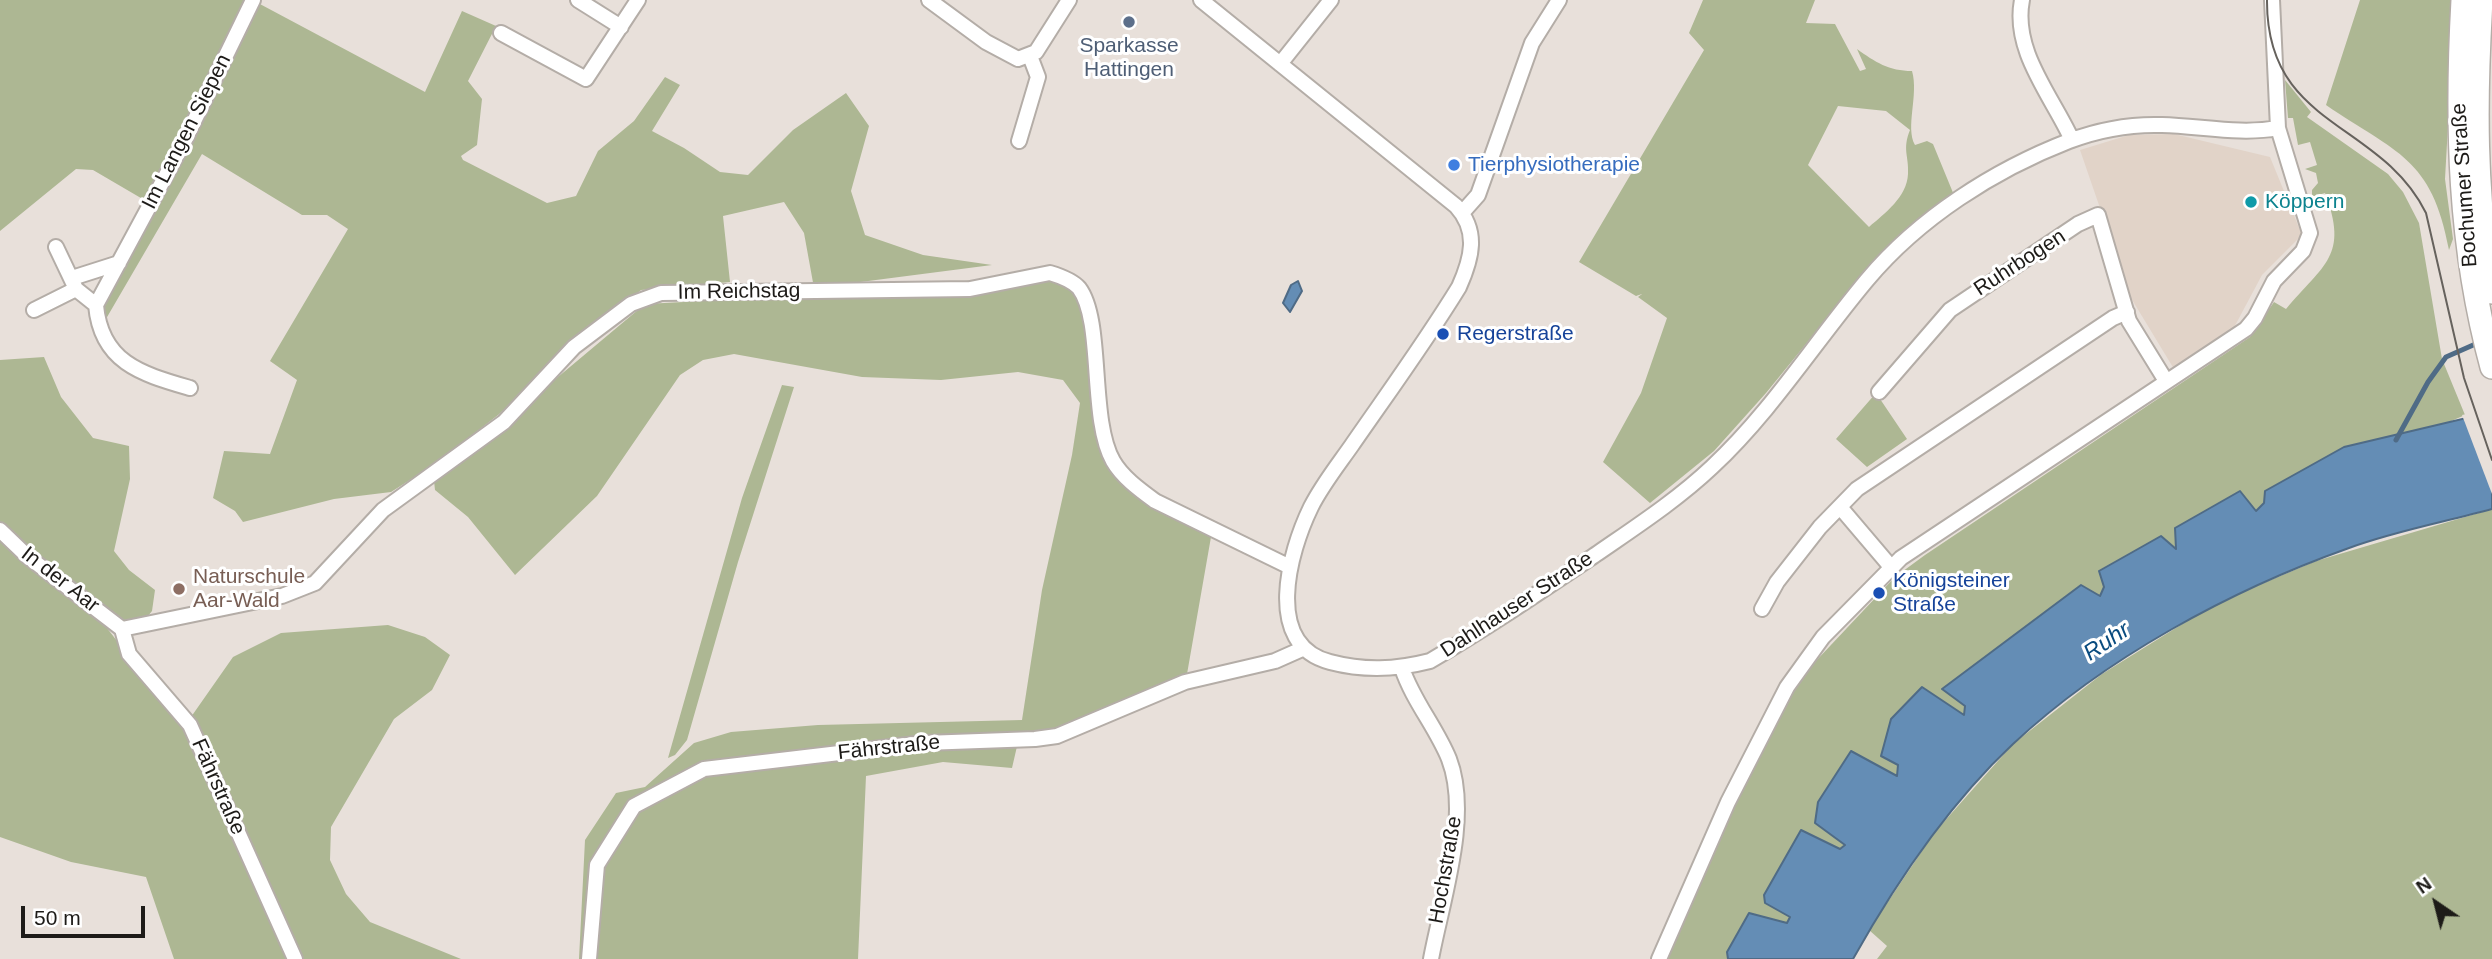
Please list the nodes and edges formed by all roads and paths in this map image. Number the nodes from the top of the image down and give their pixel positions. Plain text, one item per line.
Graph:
1 (253, 0) edge
2 (578, 0) edge
3 (638, 0) edge
4 (929, 0) edge
5 (1069, 0) edge
6 (1201, 0) edge
7 (1331, 0) edge
8 (1559, 0) edge
9 (2022, 0) edge
10 (2272, 0) edge
11 (2463, 0) edge
12 (2481, 0) edge
13 (621, 27) junction
14 (500, 33) dead end
15 (1030, 56) junction
16 (1280, 64) junction
17 (2278, 128) junction
18 (2072, 140) junction
19 (1019, 141) dead end
20 (1462, 213) junction
21 (56, 247) dead end
22 (118, 263) junction
23 (74, 283) junction
24 (2485, 285) edge
25 (96, 305) junction
26 (34, 310) dead end
27 (2127, 312) junction
28 (2492, 367) edge
29 (2166, 382) junction
30 (190, 388) dead end
31 (1879, 392) dead end
32 (1840, 507) junction
33 (0, 530) edge
34 (1891, 566) junction
35 (1290, 567) junction
36 (1762, 609) dead end
37 (122, 629) junction
38 (1302, 649) junction
39 (1402, 668) junction
40 (295, 959) edge
41 (589, 959) edge
42 (1431, 959) edge
43 (1659, 959) edge

1 - 22 street, Im Langen Siepen
2 - 13 street
3 - 13 street
4 - 15 street
5 - 15 street
6 - 16 street
7 - 16 street
8 - 20 street
9 - 18 street
10 - 17 street
11 - 24 main road, Bochumer Straße
12 - 24 main road, Bochumer Straße
13 - 14 street
15 - 19 street
16 - 20 street
17 - 18 street, Dahlhauser Straße
17 - 29 street
18 - 39 street, Dahlhauser Straße
20 - 35 street
21 - 23 street
22 - 23 street
22 - 25 street, Im Langen Siepen
23 - 25 street
23 - 26 street
24 - 28 main road, Bochumer Straße
25 - 30 street
27 - 29 street, Ruhrbogen
27 - 31 street, Ruhrbogen
27 - 32 street
29 - 34 street
32 - 34 street
32 - 36 street
33 - 37 street, In der Aar
34 - 43 street
35 - 37 street, Im Reichstag
35 - 38 street
37 - 40 street, Fährstraße
38 - 39 street, Dahlhauser Straße
38 - 41 street, Fährstraße
39 - 42 street, Hochstraße

